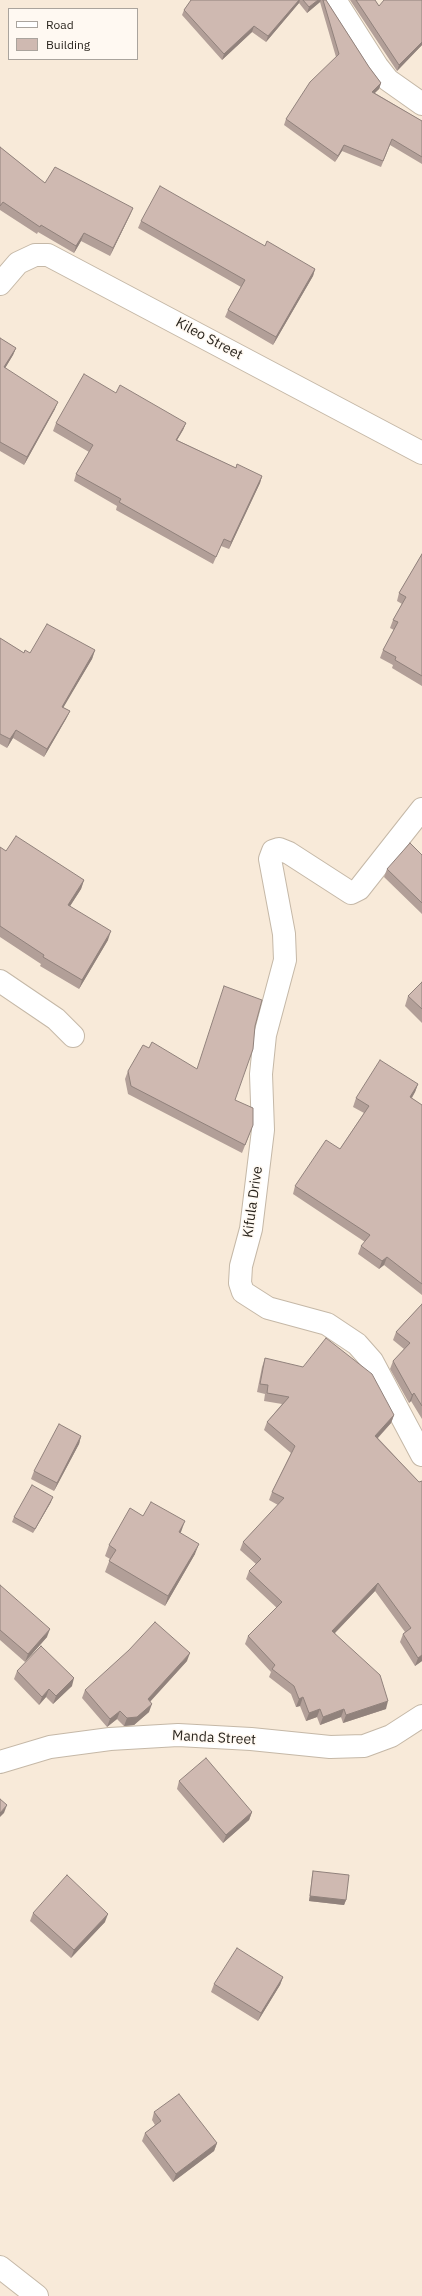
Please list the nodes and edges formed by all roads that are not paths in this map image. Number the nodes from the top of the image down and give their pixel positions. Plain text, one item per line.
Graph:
1 (335, 0) edge
2 (422, 104) edge
3 (0, 284) edge
4 (422, 453) edge
5 (422, 809) edge
6 (0, 981) edge
7 (73, 1036) dead end
8 (422, 1455) edge
9 (422, 1716) edge
10 (0, 1762) edge
11 (0, 2267) edge
12 (36, 2296) edge

1 - 2 street
3 - 4 street, Kileo Street
5 - 8 street, Kifula Drive
6 - 7 street
9 - 10 street, Manda Street
11 - 12 street

